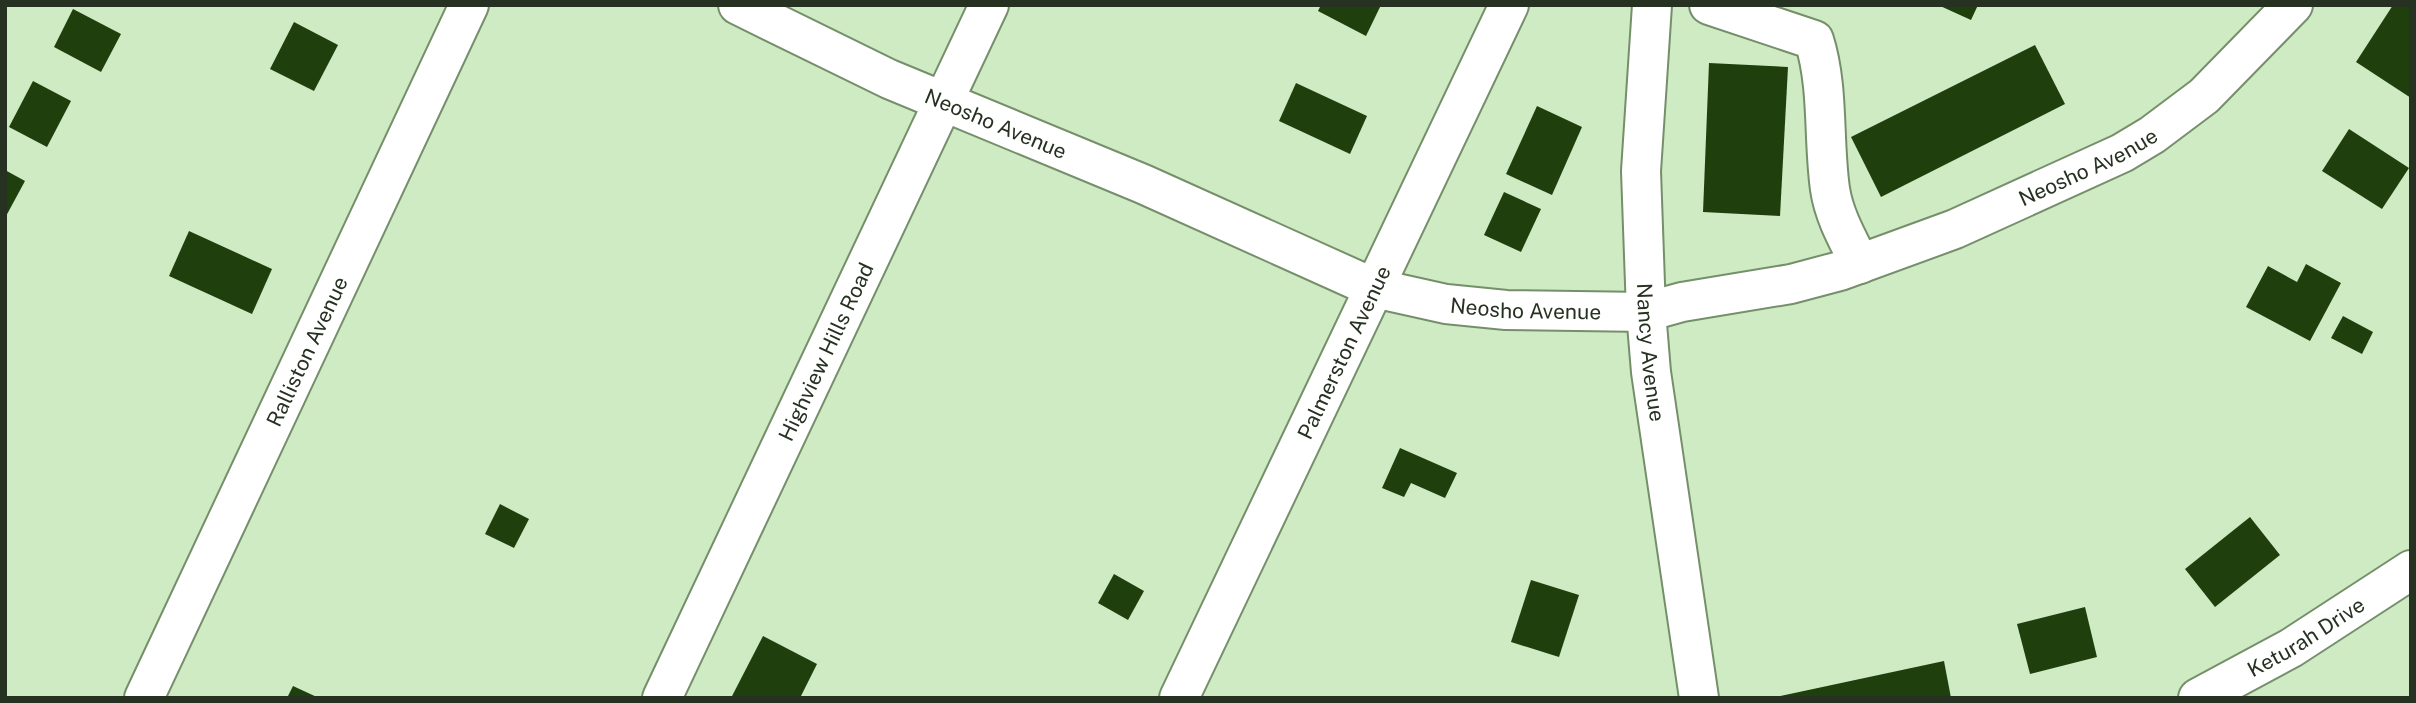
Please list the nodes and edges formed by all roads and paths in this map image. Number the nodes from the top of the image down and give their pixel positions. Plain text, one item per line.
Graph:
1 (469, 5) edge
2 (738, 5) edge
3 (989, 5) edge
4 (1509, 5) edge
5 (1652, 5) edge
6 (1709, 5) edge
7 (2293, 5) edge
8 (944, 101) junction
9 (1860, 264) junction
10 (1374, 288) junction
11 (1646, 312) junction
12 (2411, 570) edge
13 (144, 698) edge
14 (662, 698) edge
15 (1180, 698) edge
16 (1699, 698) edge
17 (2199, 698) edge

1 - 13 street, Ralliston Avenue
2 - 8 street, Neosho Avenue
3 - 8 street, Highview Hills Road
4 - 10 street, Palmerston Avenue
5 - 11 street, Nancy Avenue
6 - 9 street
7 - 9 street, Neosho Avenue
8 - 10 street, Neosho Avenue
8 - 14 street, Highview Hills Road
9 - 11 street, Neosho Avenue
10 - 11 street, Neosho Avenue
10 - 15 street, Palmerston Avenue
11 - 16 street, Nancy Avenue
12 - 17 street, Keturah Drive

